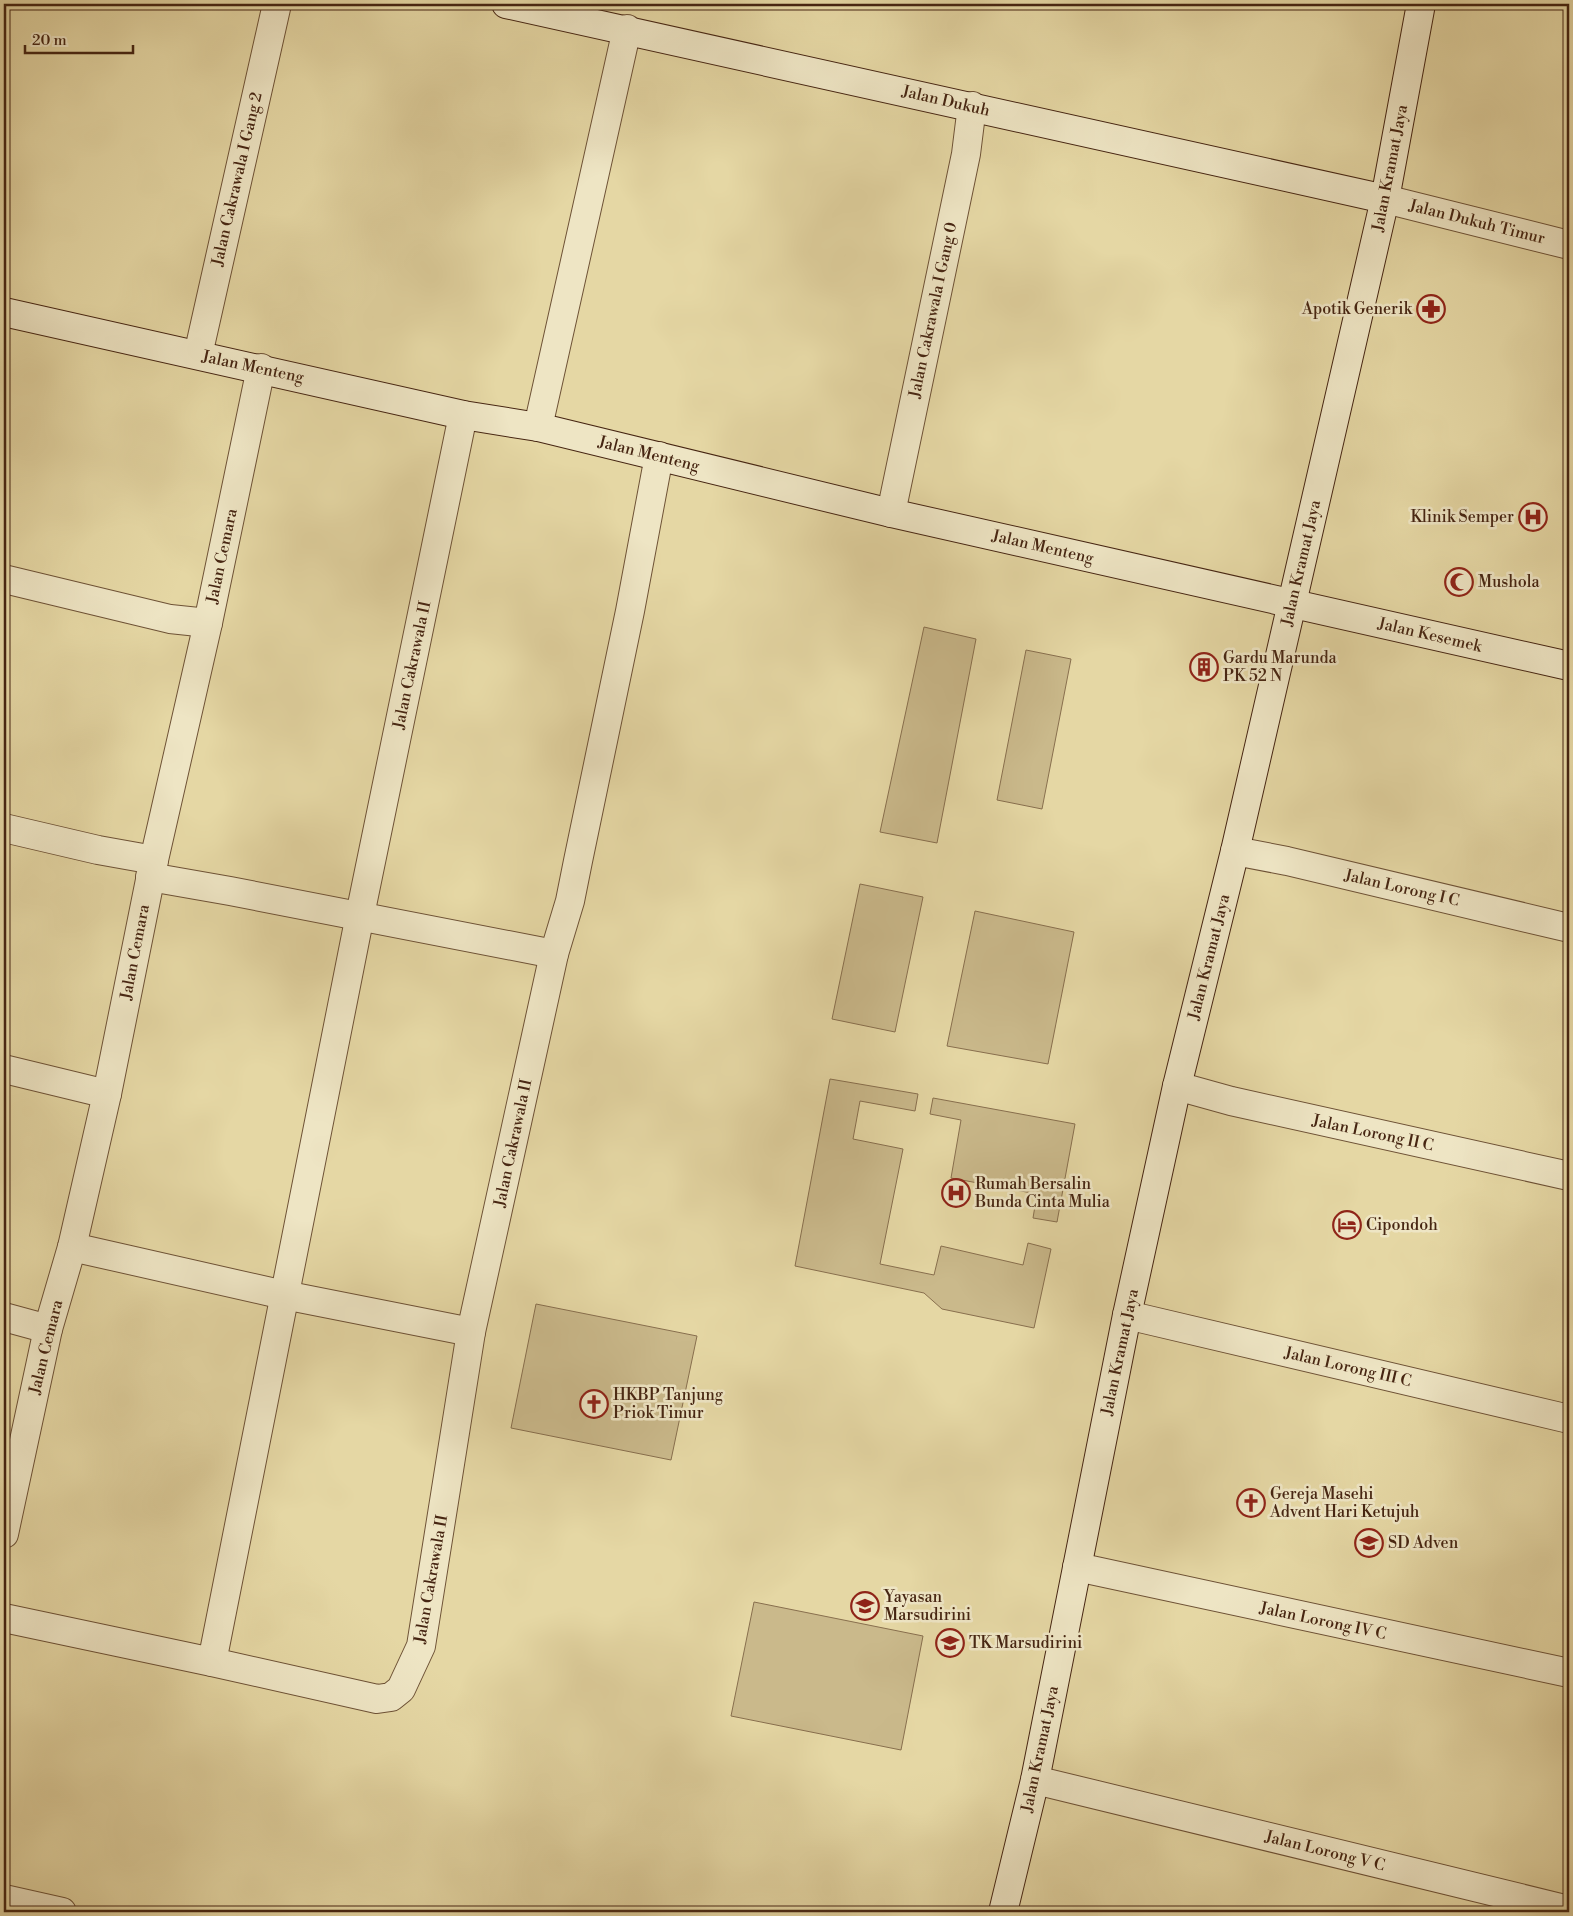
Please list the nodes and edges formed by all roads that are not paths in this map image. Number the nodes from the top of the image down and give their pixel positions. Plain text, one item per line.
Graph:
1 (277, 4) edge
2 (506, 4) edge
3 (1421, 4) edge
4 (627, 29) junction
5 (972, 106) junction
6 (1385, 199) junction
7 (1569, 245) edge
8 (4, 312) edge
9 (198, 355) junction
10 (261, 368) junction
11 (464, 415) junction
12 (538, 427) junction
13 (659, 456) junction
14 (891, 513) junction
15 (4, 580) edge
16 (1292, 604) junction
17 (208, 622) junction
18 (1569, 666) edge
19 (4, 828) edge
20 (1235, 851) junction
21 (152, 868) junction
22 (360, 915) junction
23 (1569, 928) edge
24 (554, 954) junction
25 (4, 1070) edge
26 (1177, 1086) junction
27 (107, 1094) junction
28 (1569, 1176) edge
29 (72, 1247) junction
30 (284, 1295) junction
31 (1127, 1315) junction
32 (4, 1317) edge
33 (48, 1329) junction
34 (471, 1332) junction
35 (1569, 1419) edge
36 (4, 1534) edge
37 (1077, 1567) junction
38 (4, 1618) edge
39 (212, 1662) junction
40 (1569, 1673) edge
41 (1035, 1780) junction
42 (4, 1899) edge
43 (1569, 1910) edge
44 (62, 1912) edge
45 (1003, 1912) edge

1 - 9 street, Jalan Cakrawala I Gang 2
2 - 4 street, Jalan Dukuh
3 - 6 street, Jalan Kramat Jaya
4 - 5 street, Jalan Dukuh
4 - 12 street
5 - 6 street, Jalan Dukuh
5 - 14 street, Jalan Cakrawala I Gang 0
6 - 7 street, Jalan Dukuh Timur
6 - 16 street, Jalan Kramat Jaya
8 - 9 street, Jalan Menteng
9 - 10 street, Jalan Menteng
10 - 11 street, Jalan Menteng
10 - 17 street, Jalan Cemara
11 - 12 street, Jalan Menteng
11 - 22 street, Jalan Cakrawala II
12 - 13 street, Jalan Menteng
13 - 14 street, Jalan Menteng
13 - 24 street, Jalan Cakrawala II
14 - 16 street, Jalan Menteng
15 - 17 street
16 - 18 street, Jalan Kesemek
16 - 20 street, Jalan Kramat Jaya
17 - 21 street, Jalan Cemara
19 - 21 street
20 - 23 street, Jalan Lorong I C
20 - 26 street, Jalan Kramat Jaya
21 - 22 street
21 - 27 street, Jalan Cemara
22 - 24 street
22 - 30 street, Jalan Cakrawala II
24 - 34 street, Jalan Cakrawala II
25 - 27 street
26 - 28 street, Jalan Lorong II C
26 - 31 street, Jalan Kramat Jaya
27 - 29 street, Jalan Cemara
29 - 30 street
29 - 33 street, Jalan Cemara
30 - 34 street
30 - 39 street, Jalan Cakrawala II
31 - 35 street, Jalan Lorong III C
31 - 37 street, Jalan Kramat Jaya
32 - 33 street
33 - 36 street, Jalan Cemara
34 - 39 street, Jalan Cakrawala II
37 - 40 street, Jalan Lorong IV C
37 - 41 street, Jalan Kramat Jaya
38 - 39 street, Jalan Cakrawala II
41 - 43 street, Jalan Lorong V C
41 - 45 street, Jalan Kramat Jaya
42 - 44 street

